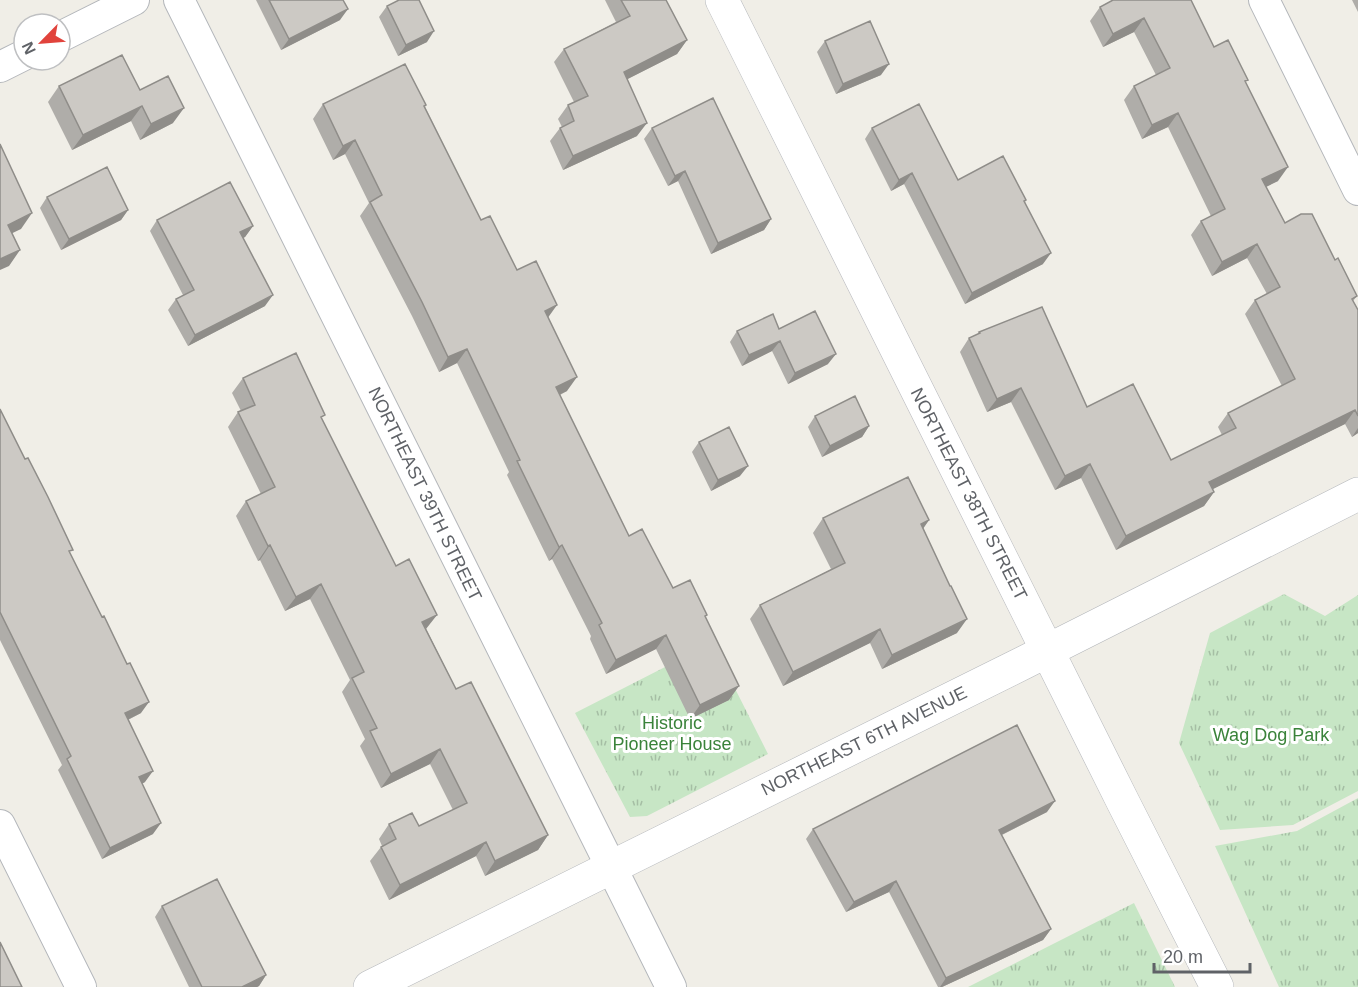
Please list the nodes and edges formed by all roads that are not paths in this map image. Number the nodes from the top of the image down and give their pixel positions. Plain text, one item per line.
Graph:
1 (134, 0) edge
2 (179, 0) edge
3 (722, 0) edge
4 (1264, 0) edge
5 (72, 31) edge
6 (1358, 190) edge
7 (1358, 494) edge
8 (1047, 650) junction
9 (0, 825) edge
10 (610, 867) junction
11 (81, 987) edge
12 (370, 987) edge
13 (671, 987) edge
14 (1217, 987) edge

1 - 5 street
2 - 10 street, NORTHEAST 39TH STREET
3 - 8 street, NORTHEAST 38TH STREET
4 - 6 street
7 - 8 street, NORTHEAST 6TH AVENUE
8 - 10 street, NORTHEAST 6TH AVENUE
8 - 14 street, NORTHEAST 38TH STREET
9 - 11 street
10 - 12 street, NORTHEAST 6TH AVENUE
10 - 13 street, NORTHEAST 39TH STREET

